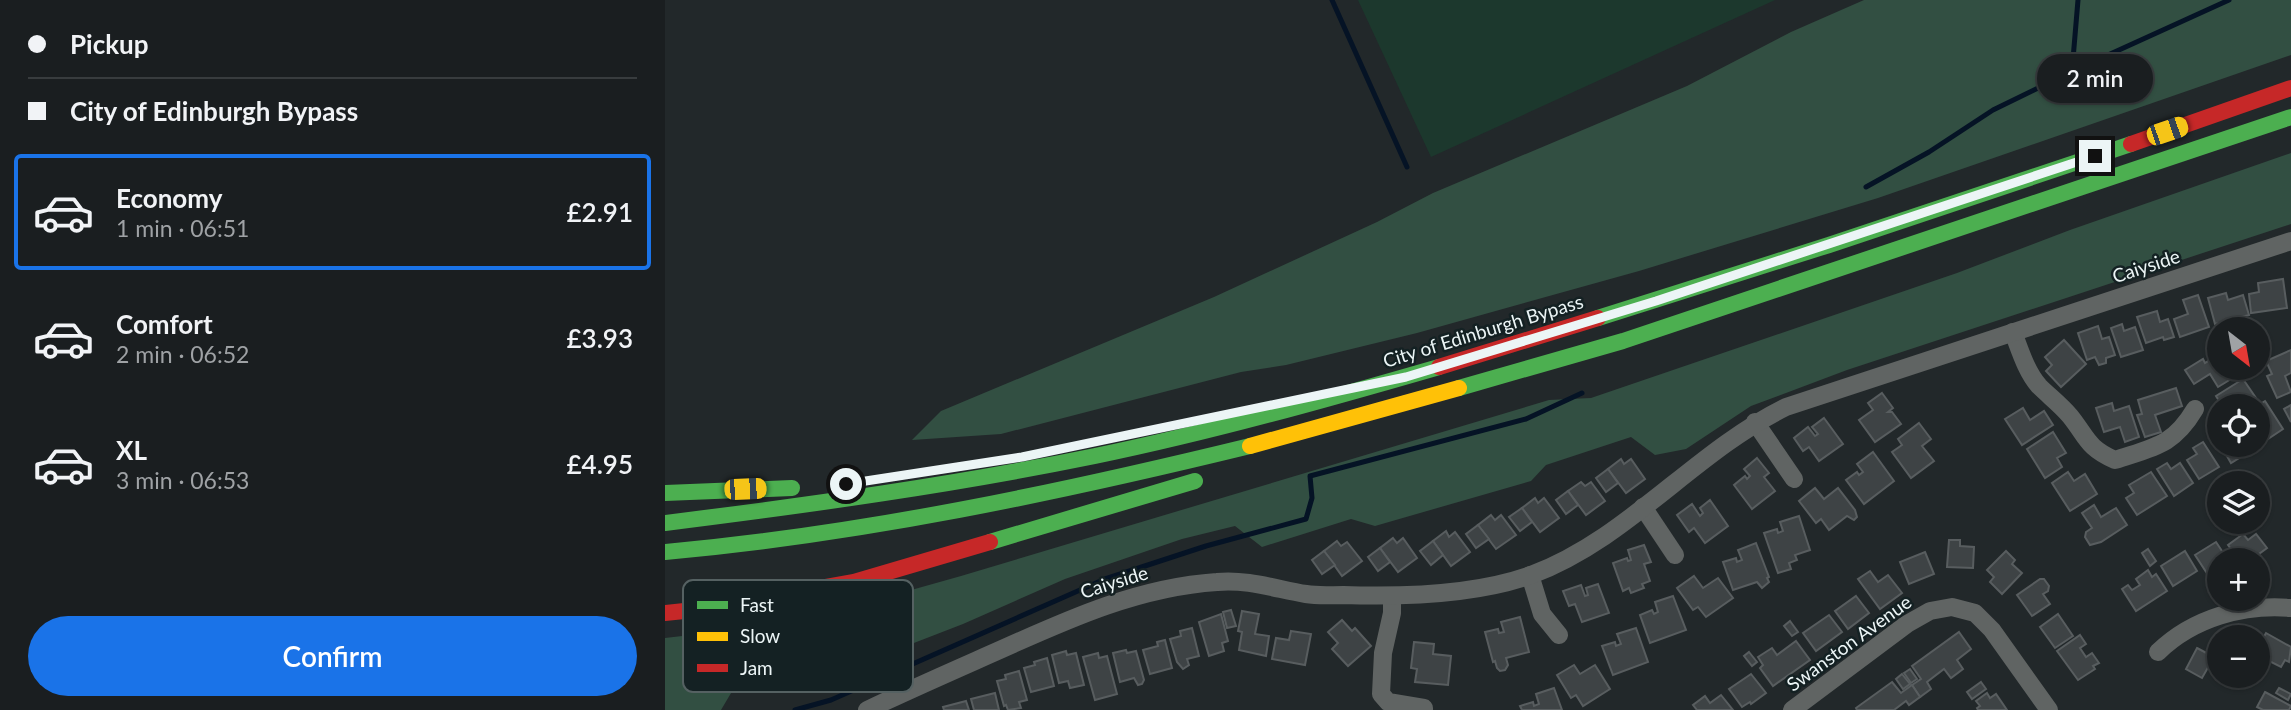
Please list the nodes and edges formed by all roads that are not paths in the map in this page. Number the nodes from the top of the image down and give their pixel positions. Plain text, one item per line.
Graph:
1 (2291, 88) edge
2 (2291, 117) edge
3 (2291, 241) edge
4 (2013, 332) junction
5 (1623, 341) junction
6 (1406, 377) junction
7 (2195, 409) dead end
8 (1755, 422) junction
9 (1317, 444) dead end
10 (1213, 475) dead end
11 (1794, 479) dead end
12 (665, 493) edge
13 (1643, 507) junction
14 (665, 523) edge
15 (665, 552) edge
16 (1675, 555) dead end
17 (1530, 575) junction
18 (860, 580) edge
19 (1392, 596) junction
20 (2291, 608) edge
21 (683, 612) edge
22 (665, 613) edge
23 (1559, 635) dead end
24 (2161, 644) dead end
25 (913, 690) edge
26 (908, 692) edge
27 (1817, 703) edge
28 (867, 710) edge
29 (1423, 710) edge
30 (1793, 710) edge
31 (2049, 710) edge

1 - 6 highway, City of Edinburgh Bypass
2 - 5 highway
3 - 4 street, Caiyside
4 - 7 street
4 - 8 street, Caiyside
5 - 9 highway
5 - 15 highway
6 - 12 highway
6 - 14 highway, City of Edinburgh Bypass
8 - 11 street
8 - 13 street, Caiyside
10 - 18 highway
13 - 16 street
13 - 17 street, Caiyside
17 - 19 street, Caiyside
17 - 23 street
19 - 25 street, Caiyside
19 - 29 street
20 - 24 street
21 - 22 highway
26 - 28 street, Caiyside
27 - 30 street, Swanston Avenue
27 - 31 street, Swanston Avenue

